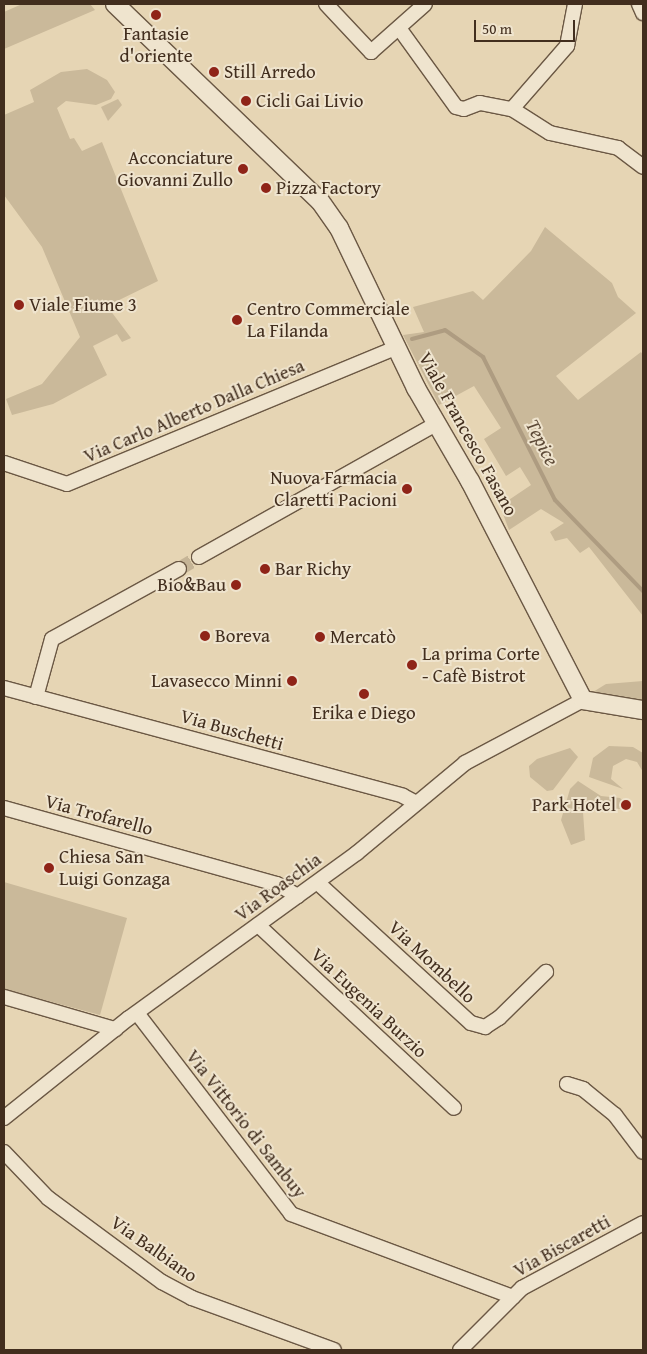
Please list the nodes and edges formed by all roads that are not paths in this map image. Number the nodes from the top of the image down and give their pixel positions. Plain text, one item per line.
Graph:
1 (115, 4) edge
2 (326, 4) edge
3 (425, 4) edge
4 (575, 4) edge
5 (639, 4) edge
6 (643, 12) edge
7 (400, 28) junction
8 (512, 109) junction
9 (643, 167) edge
10 (398, 347) junction
11 (438, 423) junction
12 (4, 462) edge
13 (199, 557) tunnel mouth
14 (179, 569) tunnel mouth
15 (4, 688) edge
16 (36, 697) junction
17 (583, 700) junction
18 (643, 710) edge
19 (416, 803) junction
20 (4, 808) edge
21 (318, 883) junction
22 (298, 896) junction
23 (258, 925) junction
24 (546, 972) dead end
25 (4, 997) edge
26 (137, 1013) junction
27 (115, 1029) junction
28 (567, 1084) dead end
29 (454, 1108) dead end
30 (4, 1118) edge
31 (4, 1152) edge
32 (643, 1152) edge
33 (643, 1223) edge
34 (512, 1297) junction
35 (334, 1350) edge
36 (462, 1350) edge

1 - 10 street, Viale Francesco Fasano
2 - 7 street
3 - 7 street
4 - 8 street
5 - 6 street
7 - 8 street
8 - 9 street
10 - 11 street, Viale Francesco Fasano
10 - 12 street, Via Carlo Alberto Dalla Chiesa
11 - 13 street
11 - 17 street, Viale Francesco Fasano
14 - 16 street
15 - 16 street, Via Buschetti
16 - 19 street, Via Buschetti
17 - 18 street
17 - 19 street, Via Roaschia
19 - 21 street, Via Roaschia
20 - 22 street, Via Trofarello
21 - 22 street, Via Roaschia
21 - 24 street, Via Mombello
22 - 23 street, Via Roaschia
23 - 26 street, Via Roaschia
23 - 29 street, Via Eugenia Burzio
25 - 27 street
26 - 27 street, Via Roaschia
26 - 34 street, Via Vittorio di Sambuy
27 - 30 street, Via Roaschia
28 - 32 street
31 - 35 street, Via Balbiano
33 - 34 street, Via Biscaretti
34 - 36 street, Via Biscaretti

